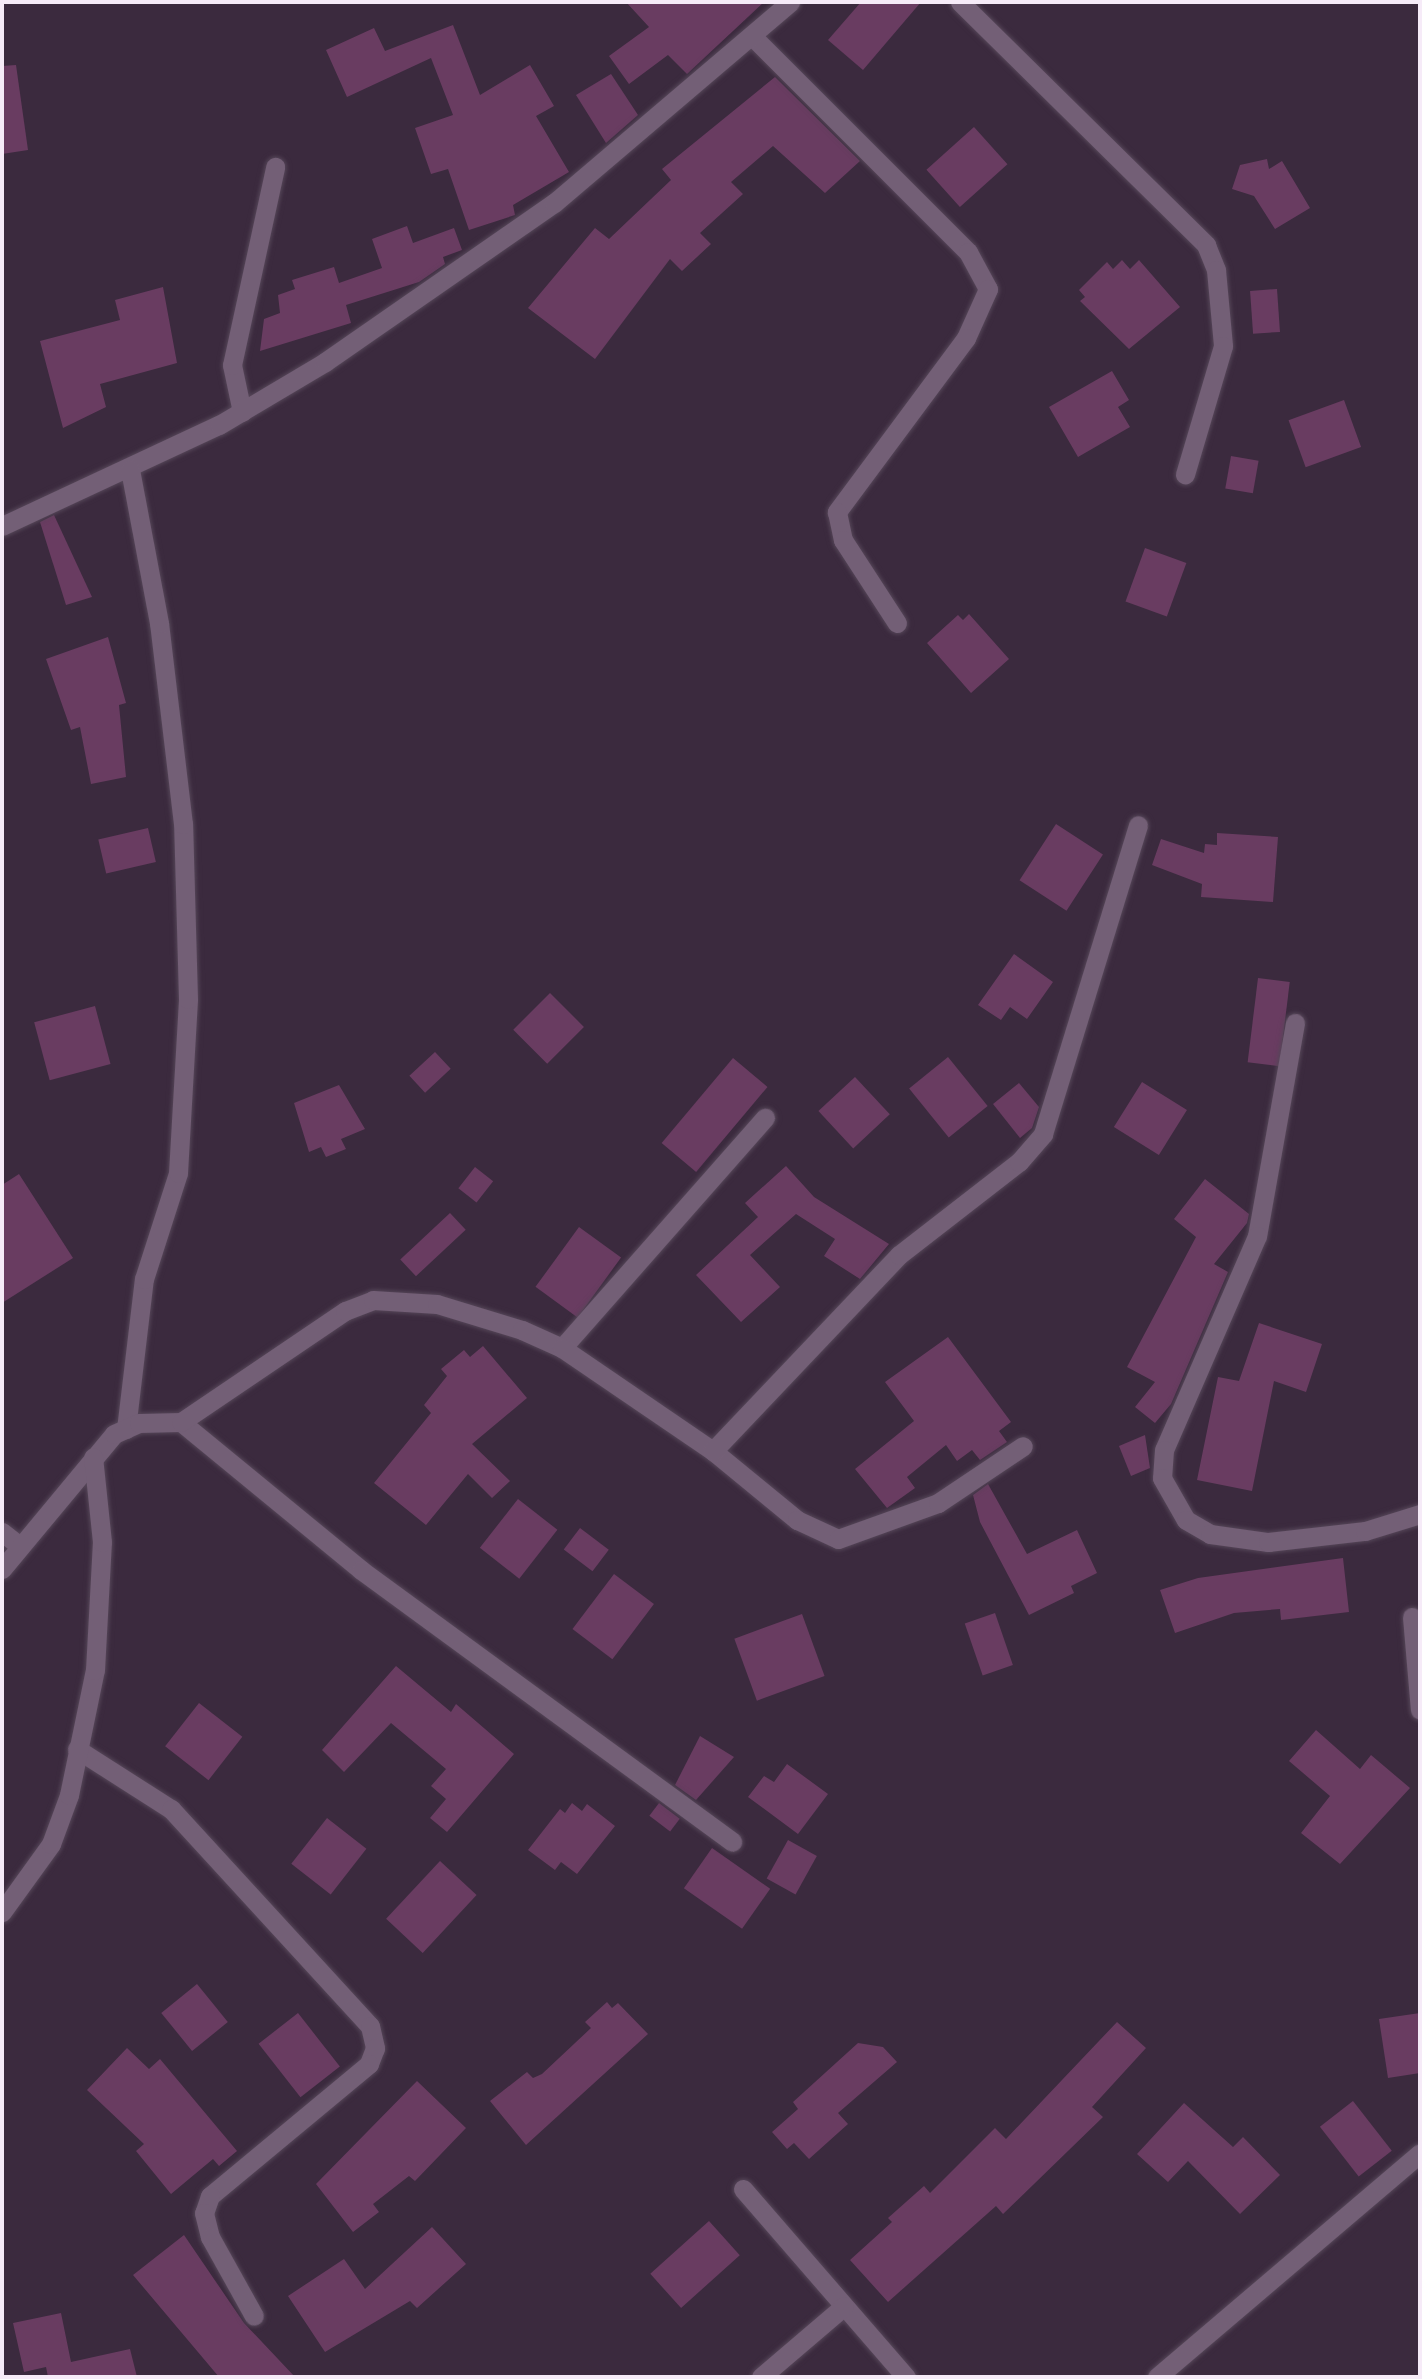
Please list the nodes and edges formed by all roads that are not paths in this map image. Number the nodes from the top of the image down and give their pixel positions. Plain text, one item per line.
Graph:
1 (790, 2) edge
2 (960, 2) edge
3 (753, 37) junction
4 (275, 167) dead end
5 (242, 412) junction
6 (130, 470) junction
7 (1185, 474) dead end
8 (2, 526) edge
9 (897, 623) dead end
10 (1138, 825) dead end
11 (1295, 1023) dead end
12 (765, 1118) dead end
13 (562, 1348) junction
14 (181, 1422) junction
15 (126, 1429) junction
16 (1023, 1446) dead end
17 (713, 1451) junction
18 (93, 1457) junction
19 (1420, 1514) edge
20 (2, 1532) edge
21 (20, 1546) junction
22 (2, 1569) edge
23 (1412, 1617) dead end
24 (1420, 1710) edge
25 (78, 1749) junction
26 (732, 1842) dead end
27 (2, 1912) edge
28 (1420, 2153) edge
29 (743, 2189) dead end
30 (844, 2306) junction
31 (254, 2316) dead end
32 (761, 2377) edge
33 (906, 2377) edge
34 (1157, 2377) edge

1 - 3 street
2 - 7 street
3 - 5 street
3 - 9 street
4 - 5 street
5 - 6 street
6 - 8 street
6 - 15 street
10 - 17 street
11 - 19 street
12 - 13 street
13 - 14 street
13 - 17 street
14 - 15 street
14 - 26 street
15 - 18 street
16 - 17 street
18 - 21 street
18 - 25 street
20 - 21 street
21 - 22 street
23 - 24 street
25 - 27 street
25 - 31 street
28 - 34 street
29 - 30 street
30 - 32 street
30 - 33 street

